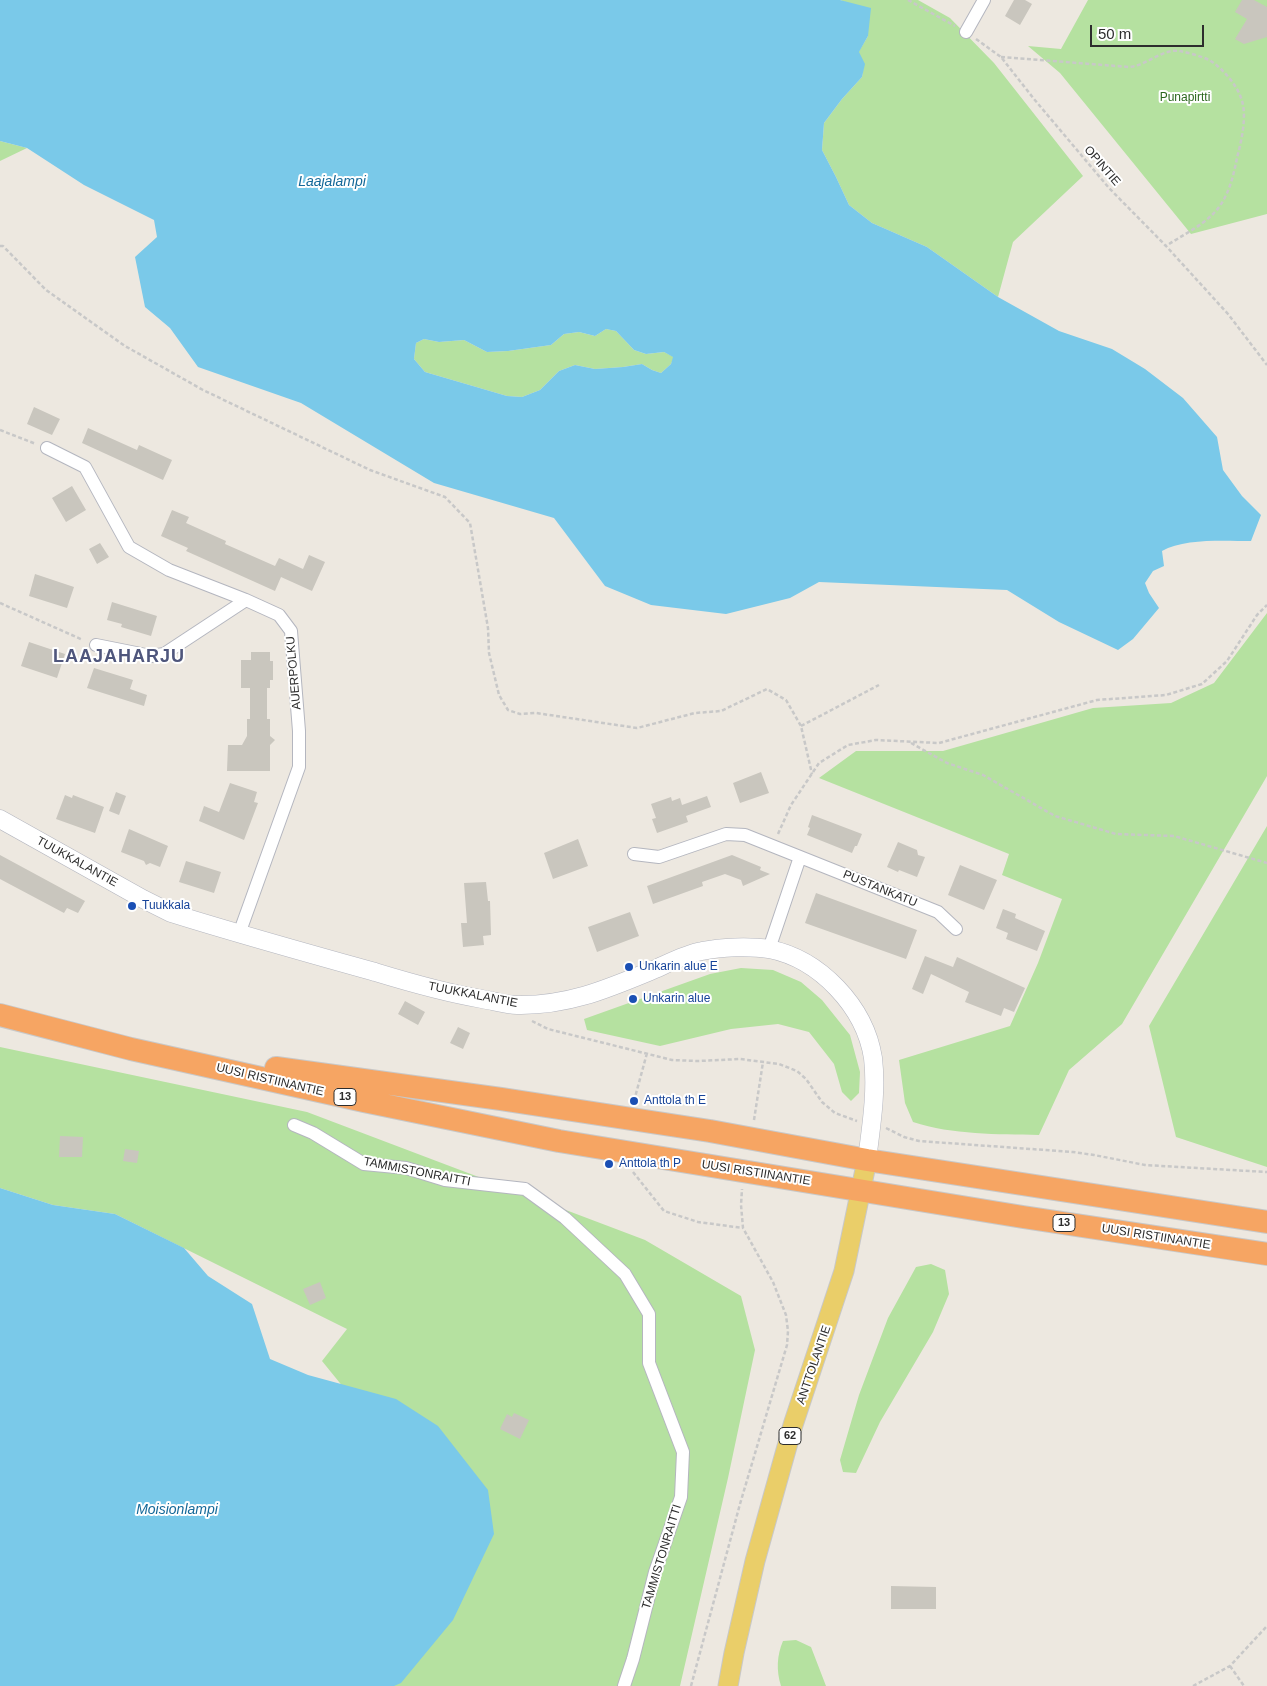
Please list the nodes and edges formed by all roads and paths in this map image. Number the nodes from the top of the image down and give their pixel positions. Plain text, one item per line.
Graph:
1 (908, 0) edge
2 (984, 0) edge
3 (966, 32) junction
4 (1001, 57) junction
5 (0, 246) edge
6 (1166, 246) junction
7 (1267, 365) edge
8 (0, 430) edge
9 (47, 448) joint
10 (246, 600) junction
11 (0, 603) edge
12 (1267, 605) edge
13 (96, 645) joint
14 (879, 685) dead end
15 (801, 726) junction
16 (910, 742) junction
17 (812, 774) junction
18 (0, 819) edge
19 (773, 847) junction
20 (634, 854) dead end
21 (800, 857) junction
22 (1267, 863) edge
23 (956, 929) dead end
24 (240, 934) junction
25 (769, 949) junction
26 (0, 1015) edge
27 (131, 1049) junction
28 (647, 1053) dead end
29 (763, 1062) dead end
30 (634, 1101) dead end
31 (753, 1121) dead end
32 (294, 1125) dead end
33 (867, 1160) junction
34 (629, 1167) dead end
35 (743, 1185) dead end
36 (862, 1190) junction
37 (1267, 1222) edge
38 (744, 1228) junction
39 (1267, 1254) edge
40 (1267, 1626) edge
41 (1230, 1666) junction
42 (624, 1686) edge
43 (691, 1686) edge
44 (728, 1686) edge
45 (1193, 1686) edge
46 (1244, 1686) edge

1 - 3 path, OPINTIE
2 - 3 street
3 - 4 path, OPINTIE
4 - 6 path, OPINTIE
4 - 6 path
5 - 15 path
6 - 7 path, OPINTIE
8 - 9 path
9 - 10 street, AUERPOLKU
10 - 13 street
10 - 24 street, AUERPOLKU
11 - 13 path
12 - 16 path
14 - 15 path
15 - 17 path
16 - 17 path
16 - 22 path
17 - 19 path
18 - 24 street, TUUKKALANTIE
19 - 20 street, PUSTANKATU
19 - 21 street, PUSTANKATU
21 - 23 street, PUSTANKATU
21 - 25 street
24 - 25 street, TUUKKALANTIE
25 - 33 street, TUUKKALANTIE
26 - 27 highway, UUSI RISTIINANTIE / 13
27 - 33 highway, UUSI RISTIINANTIE / 13
27 - 36 highway, UUSI RISTIINANTIE / 13
28 - 30 path
29 - 31 path
32 - 42 street, TAMMISTONRAITTI
33 - 36 main road, 62
33 - 37 highway, UUSI RISTIINANTIE / 13
34 - 38 path
35 - 38 path
36 - 39 highway, UUSI RISTIINANTIE / 13
36 - 44 main road, ANTTOLANTIE / 62
38 - 43 path
40 - 41 path
41 - 45 path
41 - 46 path

